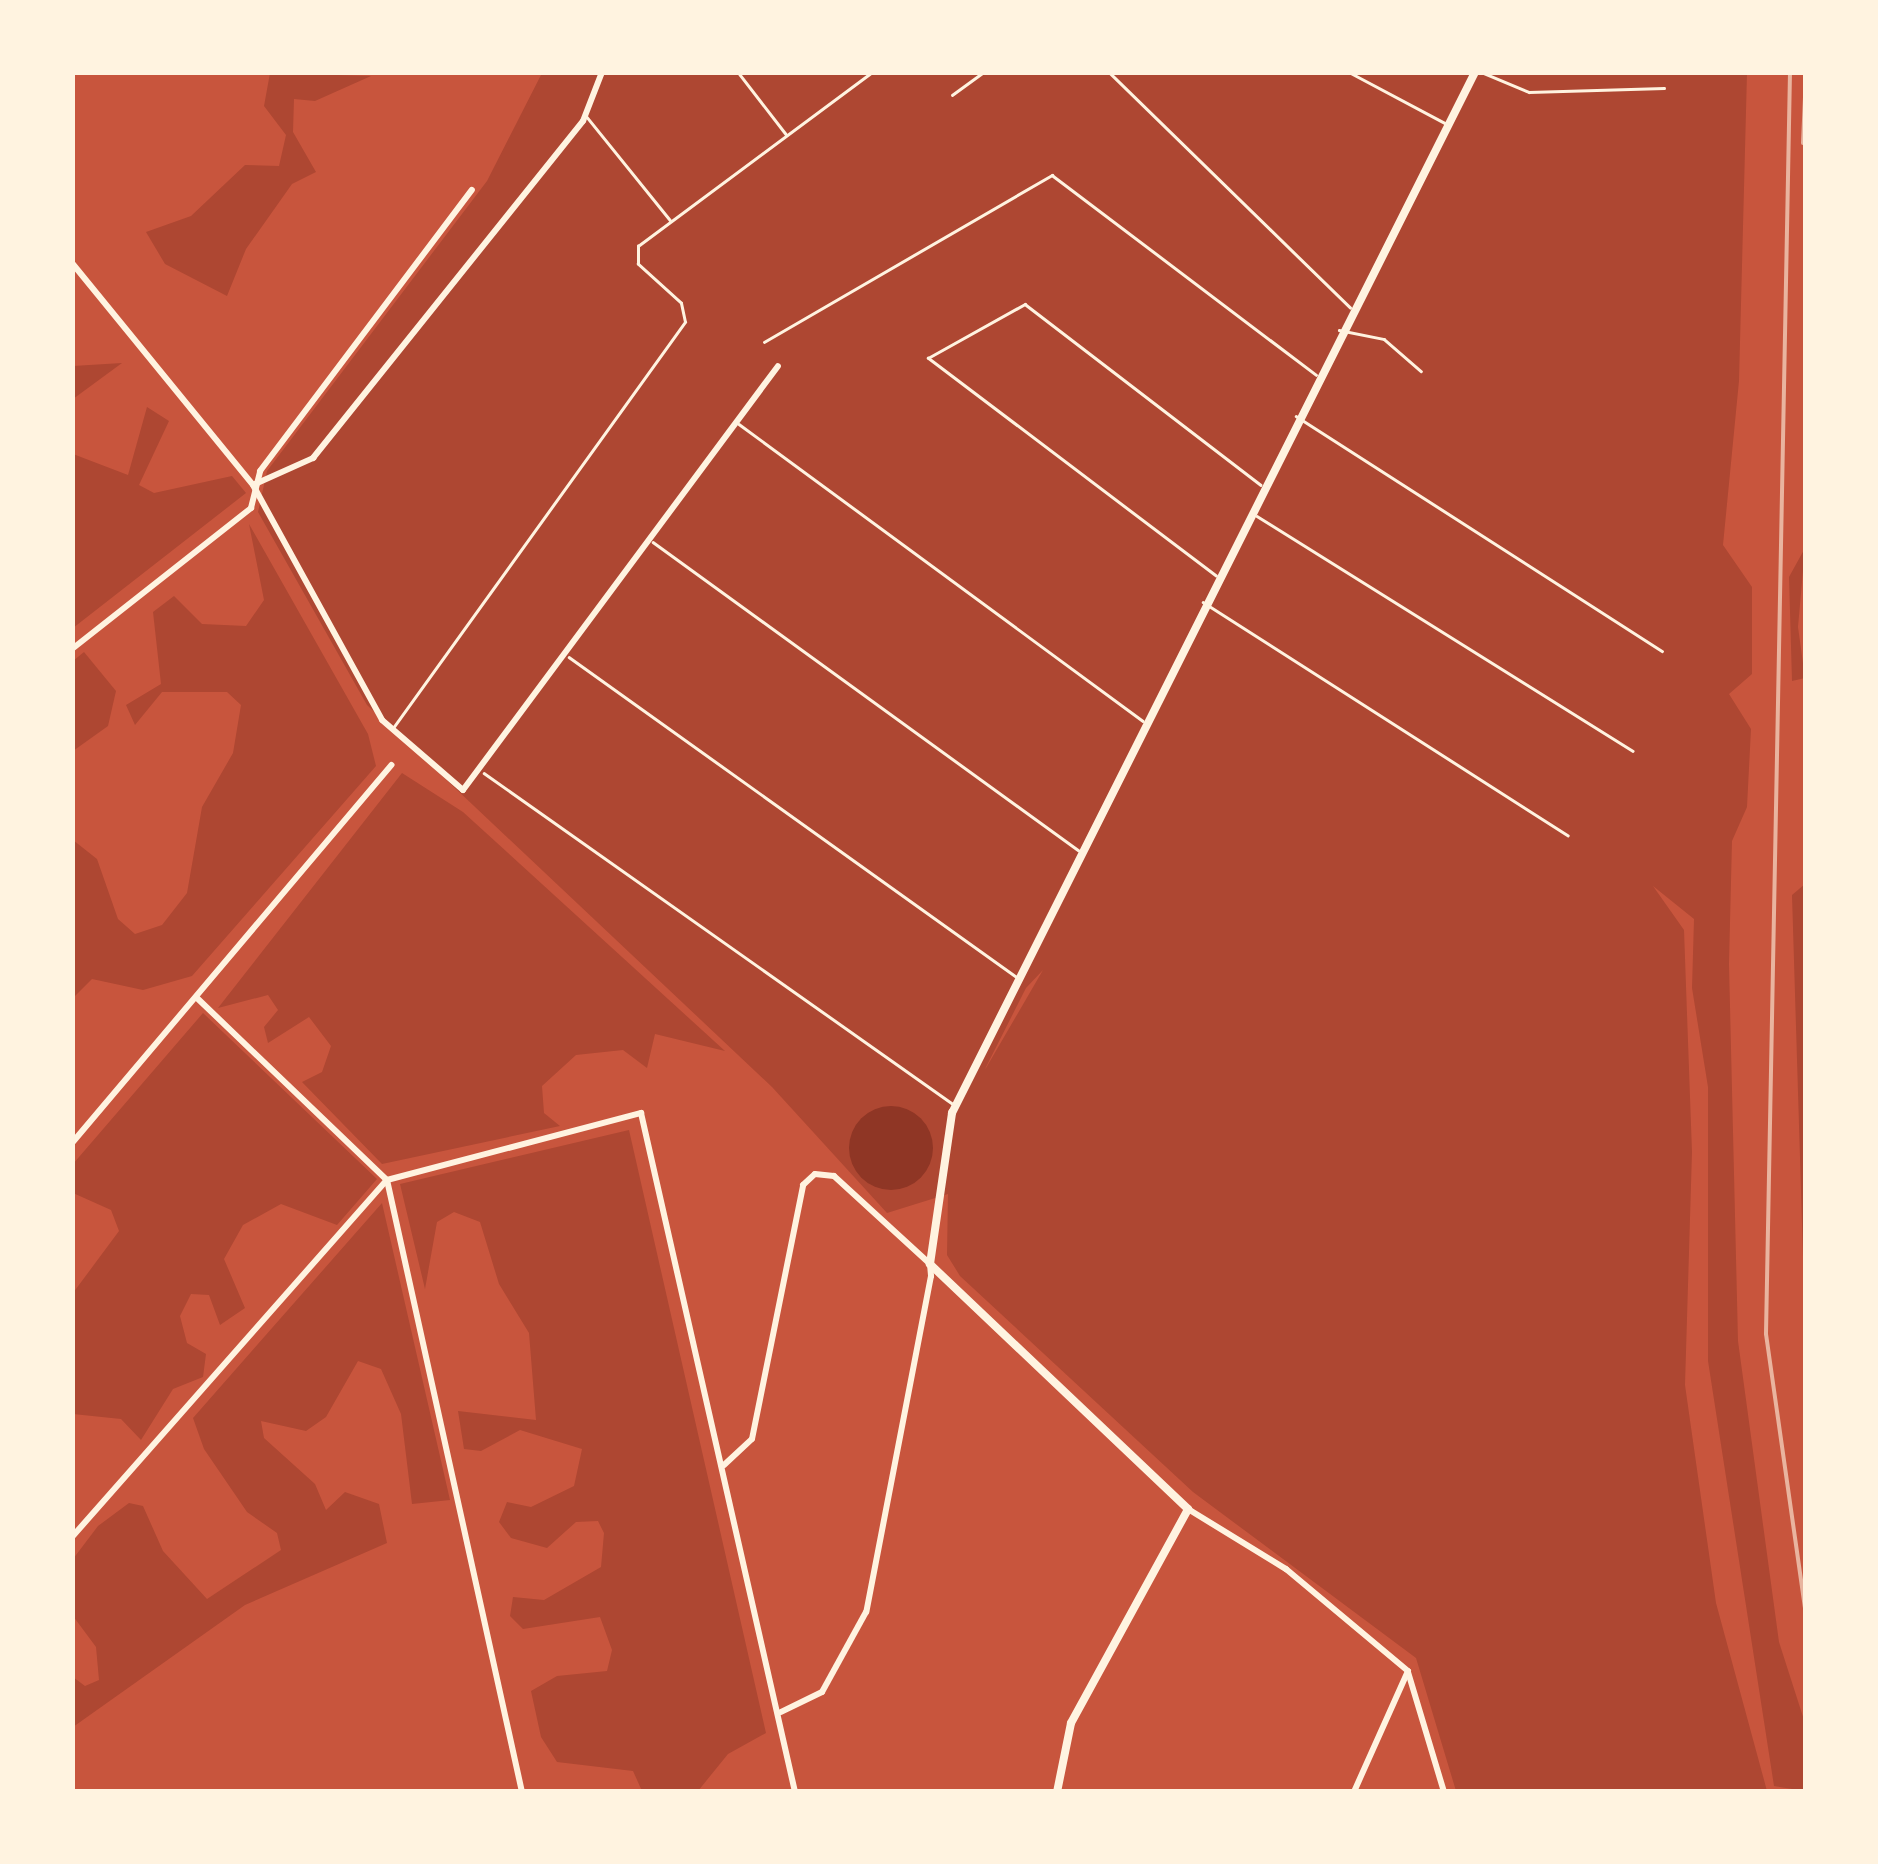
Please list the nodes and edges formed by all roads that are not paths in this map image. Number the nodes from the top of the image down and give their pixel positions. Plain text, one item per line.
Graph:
1 (602, 72) edge
2 (738, 72) edge
3 (872, 72) edge
4 (984, 72) edge
5 (1109, 72) edge
6 (1349, 72) edge
7 (1478, 72) edge
8 (1664, 88) dead end
9 (952, 95) dead end
10 (586, 116) junction
11 (1446, 124) junction
12 (786, 134) junction
13 (472, 190) dead end
14 (670, 220) junction
15 (72, 263) edge
16 (1350, 307) junction
17 (1339, 330) junction
18 (764, 342) dead end
19 (778, 366) dead end
20 (1421, 371) dead end
21 (1316, 375) junction
22 (1296, 416) junction
23 (738, 424) junction
24 (254, 484) junction
25 (1261, 486) junction
26 (1249, 510) junction
27 (653, 542) junction
28 (1216, 576) junction
29 (1203, 602) junction
30 (72, 649) edge
31 (1662, 651) dead end
32 (569, 657) junction
33 (1143, 721) junction
34 (392, 730) junction
35 (1633, 751) dead end
36 (392, 765) dead end
37 (484, 773) junction
38 (1568, 834) dead end
39 (1078, 850) junction
40 (1018, 978) junction
41 (197, 998) junction
42 (954, 1106) junction
43 (72, 1143) edge
44 (388, 1180) junction
45 (930, 1264) junction
46 (724, 1465) junction
47 (1188, 1509) junction
48 (72, 1537) edge
49 (1408, 1671) junction
50 (781, 1712) junction
51 (522, 1792) edge
52 (795, 1792) edge
53 (1057, 1792) edge
54 (1354, 1792) edge
55 (1444, 1792) edge

1 - 10 street
2 - 12 lane
3 - 12 lane
4 - 9 lane
5 - 16 lane
6 - 11 lane
7 - 8 lane
7 - 11 street
10 - 14 lane
10 - 24 street
11 - 16 street
12 - 14 lane
13 - 24 street
14 - 34 lane
15 - 24 street
16 - 17 street
17 - 20 lane
17 - 21 street
18 - 21 lane
19 - 23 street
21 - 22 street
22 - 25 street
22 - 31 lane
23 - 27 street
23 - 33 lane
24 - 30 street
24 - 34 street
25 - 26 street
25 - 28 lane
26 - 28 street
26 - 35 lane
27 - 32 street
27 - 39 lane
28 - 29 street
29 - 33 street
29 - 38 lane
32 - 37 street
32 - 40 lane
33 - 39 street
34 - 37 street
36 - 41 street
37 - 42 lane
39 - 40 street
40 - 42 street
41 - 43 street
41 - 44 street
42 - 45 street
44 - 46 street
44 - 48 street
44 - 51 street
45 - 46 street
45 - 47 street
45 - 50 street
46 - 50 street
47 - 49 street
47 - 53 street
49 - 54 street
49 - 55 street
50 - 52 street

